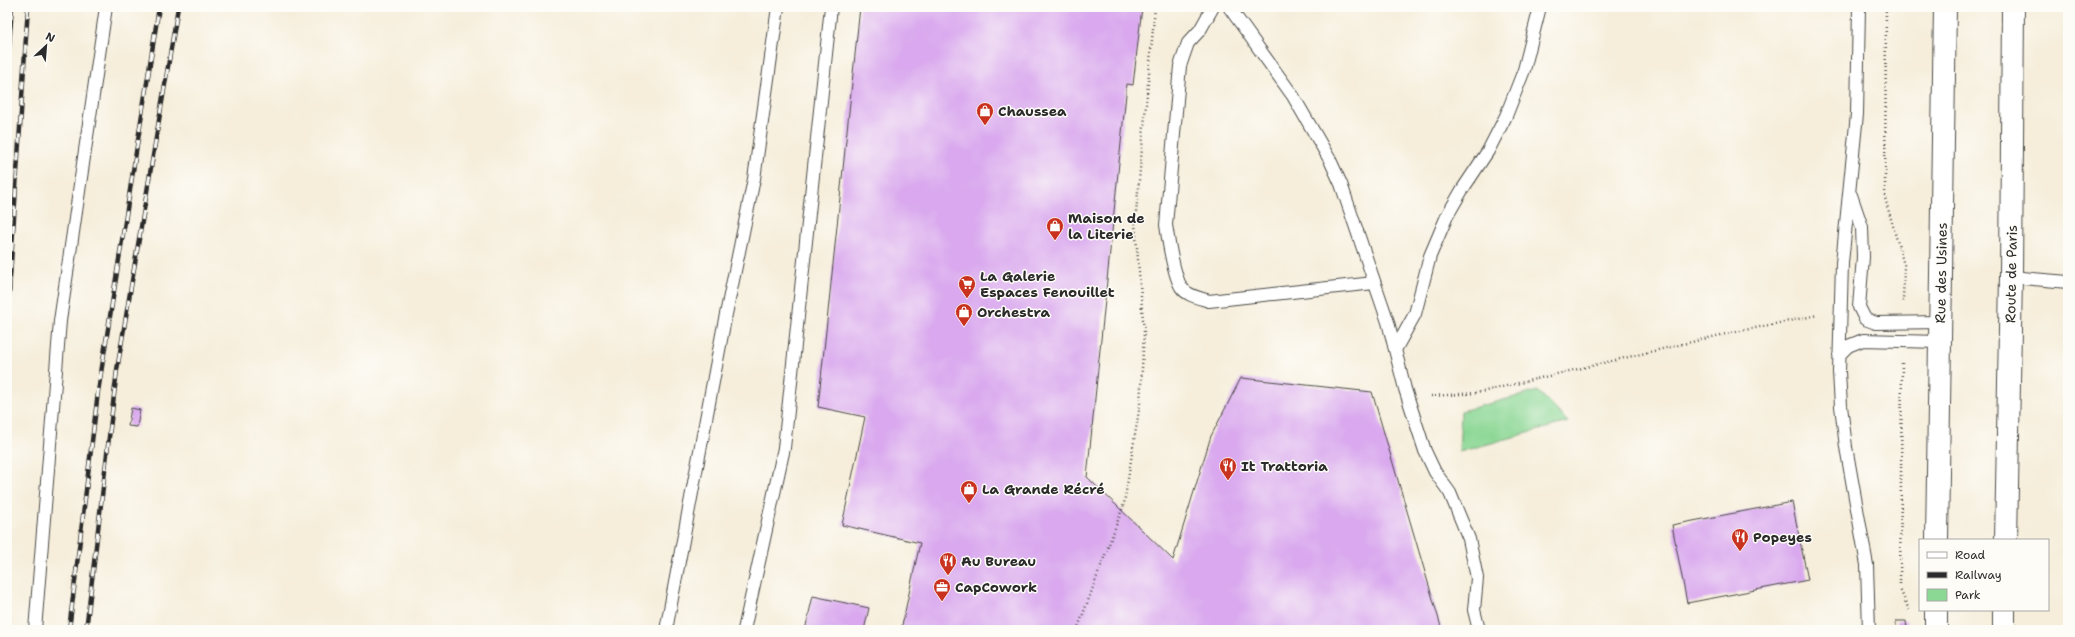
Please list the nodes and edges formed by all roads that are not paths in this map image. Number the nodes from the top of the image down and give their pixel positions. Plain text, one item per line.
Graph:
1 (106, 7) edge
2 (778, 7) edge
3 (831, 7) edge
4 (1213, 7) edge
5 (1229, 7) edge
6 (1540, 7) edge
7 (1859, 7) edge
8 (1945, 7) edge
9 (2013, 7) edge
10 (1850, 191) junction
11 (2011, 277) junction
12 (2068, 282) edge
13 (1374, 283) junction
14 (1940, 332) junction
15 (1395, 350) junction
16 (1839, 355) junction
17 (1937, 539) edge
18 (2006, 539) edge
19 (1936, 611) edge
20 (2004, 611) edge
21 (35, 630) edge
22 (666, 630) edge
23 (744, 630) edge
24 (1479, 630) edge
25 (1869, 630) edge
26 (1936, 630) edge
27 (2004, 630) edge

1 - 21 lane
2 - 22 lane
3 - 23 lane
4 - 13 lane
5 - 13 lane
6 - 15 lane
7 - 10 lane
8 - 14 main road, Rue des Usines
9 - 11 main road, Route de Paris
10 - 14 lane
10 - 16 lane
11 - 12 lane
11 - 18 main road, Route de Paris
13 - 15 lane
14 - 16 lane
14 - 17 main road, Rue des Usines
15 - 24 lane
16 - 25 lane
19 - 26 main road
20 - 27 main road

